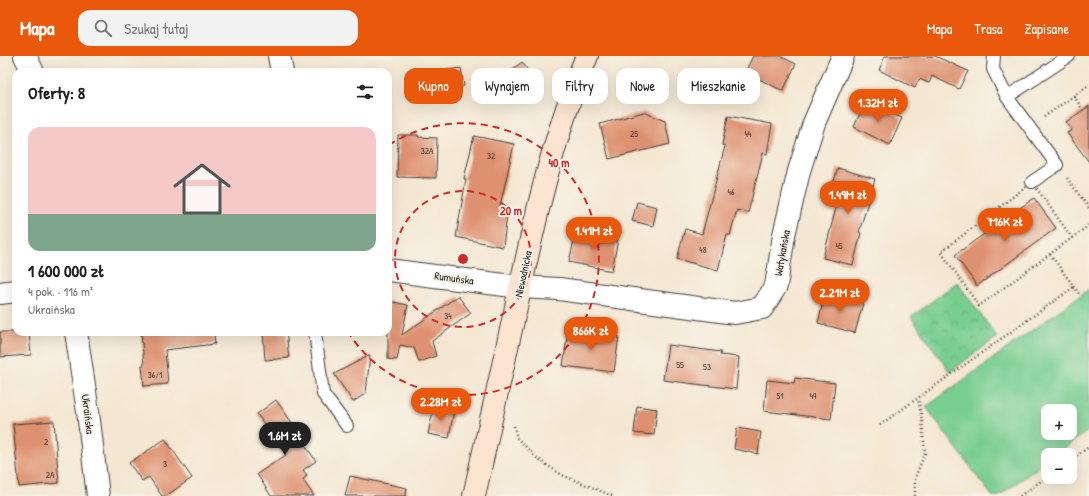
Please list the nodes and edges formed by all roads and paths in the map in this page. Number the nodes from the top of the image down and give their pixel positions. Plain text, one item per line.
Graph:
1 (25, 56) edge
2 (279, 56) edge
3 (587, 56) edge
4 (843, 56) edge
5 (994, 56) edge
6 (1069, 56) edge
7 (31, 68) edge
8 (281, 68) edge
9 (1089, 85) edge
10 (1074, 96) junction
11 (1007, 98) junction
12 (1083, 110) dead end
13 (1029, 127) junction
14 (1057, 165) junction
15 (1032, 182) junction
16 (1089, 208) edge
17 (1089, 224) edge
18 (1072, 238) junction
19 (1050, 254) junction
20 (392, 271) edge
21 (520, 287) junction
22 (1074, 287) junction
23 (12, 292) edge
24 (0, 293) edge
25 (1080, 295) dead end
26 (77, 336) edge
27 (316, 336) edge
28 (918, 399) junction
29 (512, 420) dead end
30 (880, 425) dead end
31 (347, 426) dead end
32 (1089, 447) edge
33 (1077, 455) edge
34 (1041, 481) edge
35 (98, 496) edge
36 (474, 496) edge
37 (613, 496) edge
38 (915, 496) edge
39 (1020, 496) edge

1 - 7 street
2 - 8 street
3 - 21 street, Niewodnicka
4 - 21 street, Watykańska
5 - 11 lane
6 - 11 lane
9 - 10 path
10 - 12 path
10 - 13 path
11 - 13 lane
13 - 14 lane
14 - 15 lane
14 - 16 path
15 - 18 path
15 - 19 path
17 - 18 path
18 - 19 path
19 - 22 path
20 - 21 street, Rumuńska
21 - 36 street, Niewodnicka
22 - 25 path
22 - 28 path
23 - 24 street
26 - 35 street, Ukraińska
27 - 31 lane
28 - 30 path
28 - 38 path
29 - 37 path
32 - 33 path
34 - 39 path

